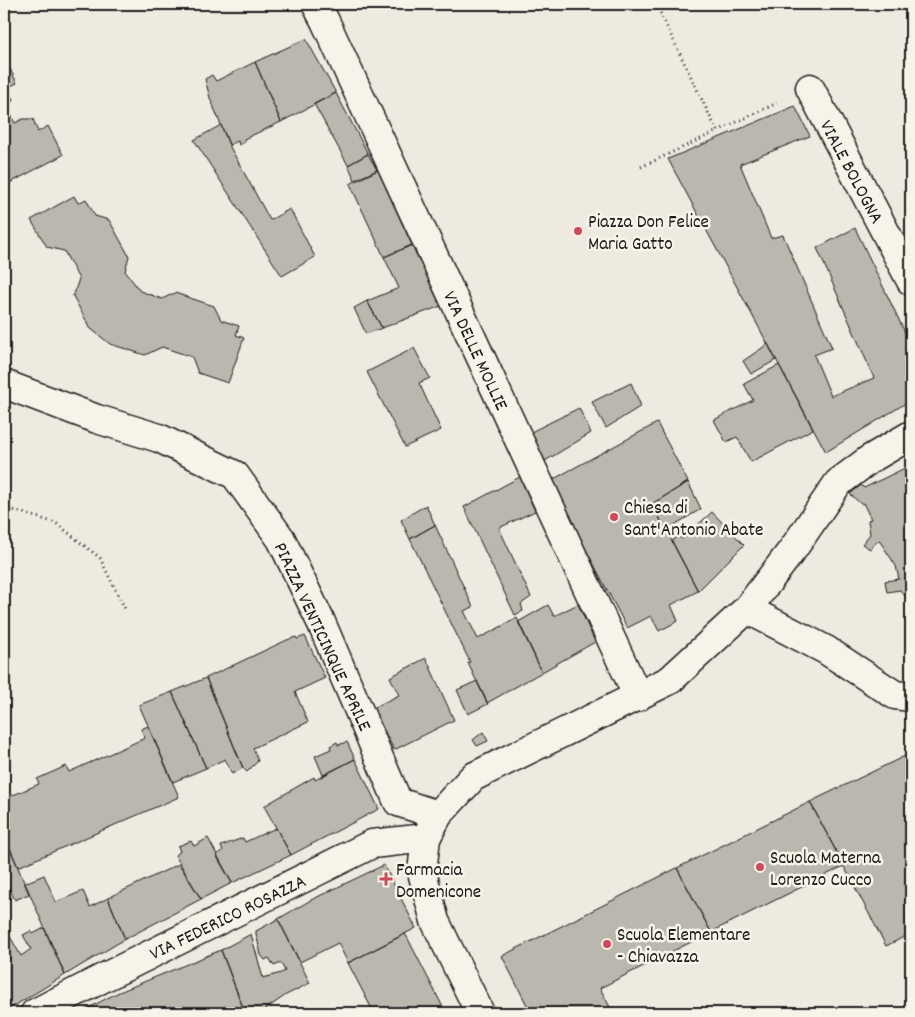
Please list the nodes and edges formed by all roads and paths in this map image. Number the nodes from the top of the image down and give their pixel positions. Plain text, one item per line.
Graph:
1 (316, 4) edge
2 (656, 4) edge
3 (810, 88) joint
4 (717, 131) junction
5 (641, 166) dead end
6 (911, 281) edge
7 (4, 384) edge
8 (911, 435) edge
9 (4, 510) edge
10 (747, 609) junction
11 (126, 611) dead end
12 (903, 696) edge
13 (638, 697) junction
14 (432, 827) junction
15 (35, 1013) edge
16 (480, 1013) edge

1 - 13 street, VIA DELLE MOLLIE
2 - 4 path
3 - 4 path
3 - 6 street, VIALE BOLOGNA
4 - 5 path
7 - 14 street, PIAZZA VENTICINQUE APRILE
8 - 10 street
9 - 11 path
10 - 12 street
10 - 13 street
13 - 14 street
14 - 15 street, VIA FEDERICO ROSAZZA
14 - 16 street

